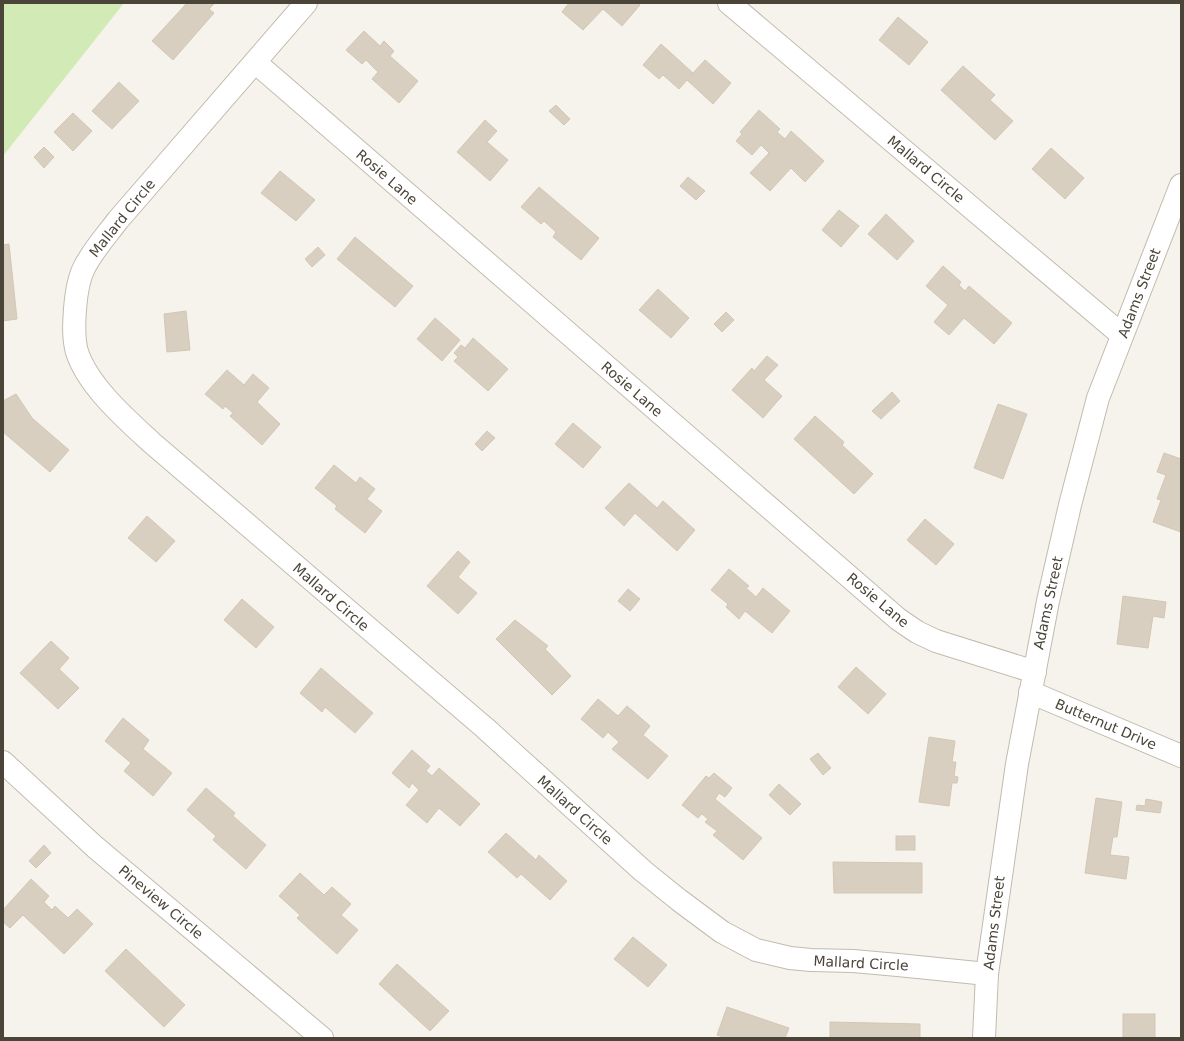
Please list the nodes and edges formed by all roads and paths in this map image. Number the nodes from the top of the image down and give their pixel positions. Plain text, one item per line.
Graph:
1 (306, 3) edge
2 (729, 3) edge
3 (254, 62) junction
4 (1181, 185) edge
5 (1122, 336) junction
6 (1032, 682) junction
7 (1181, 756) edge
8 (3, 762) edge
9 (987, 974) junction
10 (322, 1038) edge
11 (984, 1038) edge

1 - 3 street, Mallard Circle
2 - 5 street, Mallard Circle
3 - 6 street, Rosie Lane
3 - 9 street, Mallard Circle
4 - 5 street, Adams Street
5 - 6 street, Adams Street
6 - 7 street, Butternut Drive
6 - 9 street, Adams Street
8 - 10 street, Pineview Circle
9 - 11 street, Adams Street

